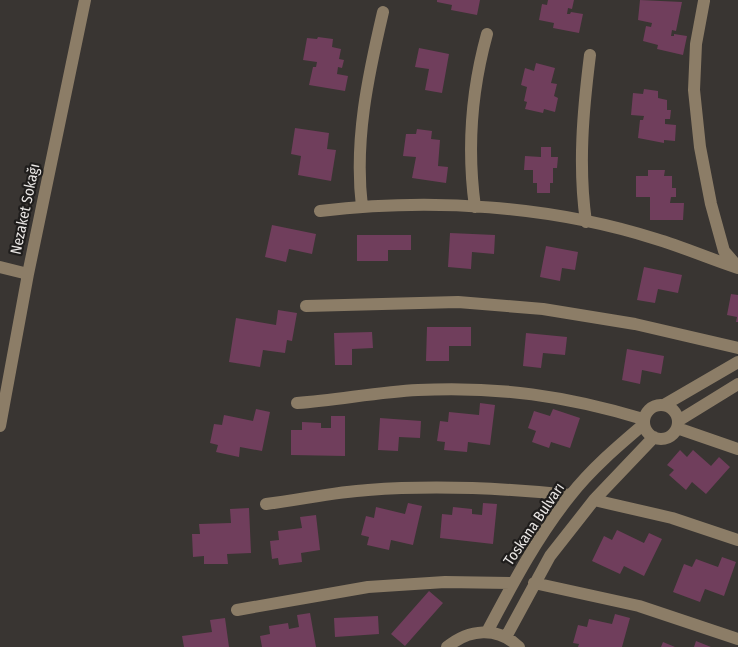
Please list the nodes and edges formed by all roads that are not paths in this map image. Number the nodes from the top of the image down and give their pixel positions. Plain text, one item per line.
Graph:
1 (85, 0) edge
2 (704, 1) edge
3 (384, 12) dead end
4 (487, 34) dead end
5 (590, 55) dead end
6 (362, 207) junction
7 (474, 207) junction
8 (320, 211) dead end
9 (586, 222) junction
10 (0, 268) edge
11 (738, 268) edge
12 (28, 274) junction
13 (306, 306) dead end
14 (738, 348) edge
15 (738, 362) edge
16 (738, 384) edge
17 (297, 403) dead end
18 (664, 405) junction
19 (644, 422) junction
20 (677, 424) junction
21 (0, 426) edge
22 (654, 437) junction
23 (738, 448) edge
24 (570, 496) junction
25 (594, 500) junction
26 (266, 504) dead end
27 (738, 540) edge
28 (513, 583) junction
29 (534, 583) junction
30 (237, 610) dead end
31 (486, 632) junction
32 (506, 637) junction
33 (738, 639) edge
34 (447, 647) edge
35 (519, 647) edge

1 - 12 street, Nezaket Sokağı
2 - 11 street
3 - 6 street
4 - 7 street
5 - 9 street
6 - 7 street
6 - 8 street
7 - 9 street
9 - 11 street
10 - 12 street
12 - 21 street, Nezaket Sokağı
13 - 14 street
15 - 18 street, Toskana Bulvarı
16 - 20 street, Toskana Bulvarı
17 - 19 street
18 - 19 street, Toskana Bulvarı
18 - 20 street
19 - 22 street
19 - 24 street, Toskana Bulvarı
20 - 22 street, Toskana Bulvarı
20 - 23 street
22 - 25 street, Toskana Bulvarı
24 - 26 street
24 - 28 street, Toskana Bulvarı
25 - 27 street
25 - 29 street, Toskana Bulvarı
28 - 30 street
28 - 31 street, Toskana Bulvarı
29 - 32 street, Toskana Bulvarı
29 - 33 street
31 - 32 street
31 - 34 street
32 - 35 street

